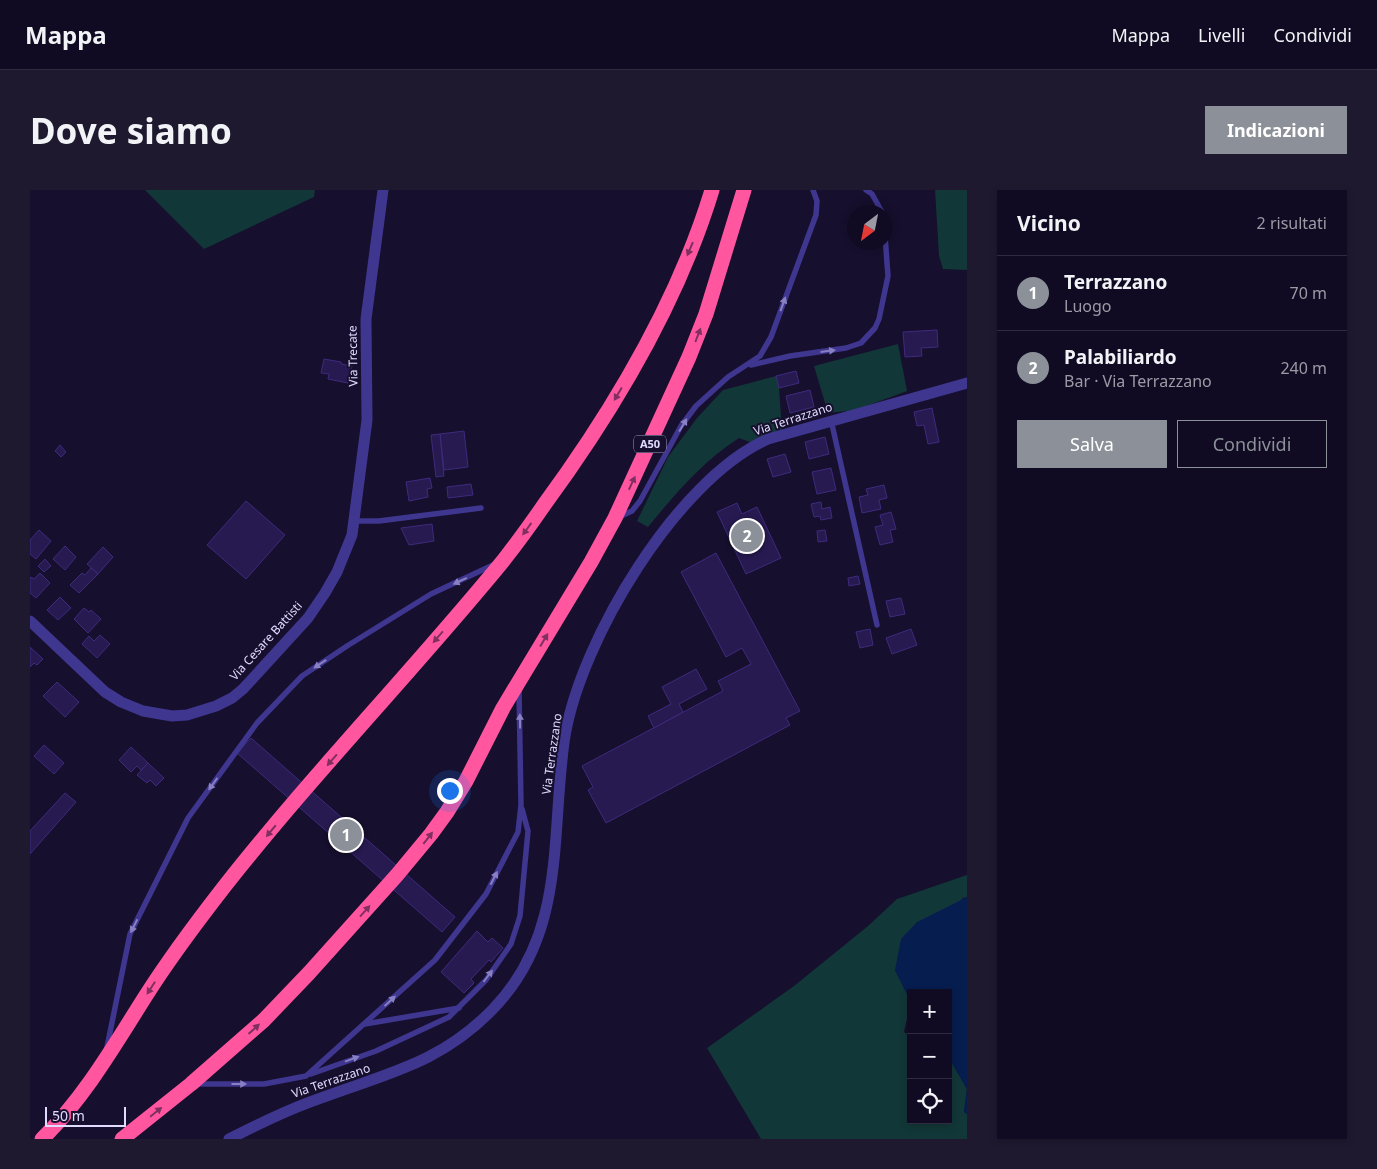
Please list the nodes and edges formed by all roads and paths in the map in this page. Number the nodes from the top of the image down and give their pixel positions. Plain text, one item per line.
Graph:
1 (383, 190) edge
2 (712, 190) edge
3 (744, 190) edge
4 (813, 190) edge
5 (866, 190) edge
6 (878, 205) edge
7 (886, 250) edge
8 (746, 366) junction
9 (967, 383) edge
10 (831, 420) junction
11 (481, 508) dead end
12 (615, 518) junction
13 (355, 521) junction
14 (504, 560) junction
15 (30, 621) edge
16 (877, 625) dead end
17 (519, 682) junction
18 (521, 806) junction
19 (458, 1008) junction
20 (365, 1024) junction
21 (104, 1064) junction
22 (306, 1076) junction
23 (190, 1084) junction
24 (42, 1139) edge
25 (122, 1139) edge
26 (228, 1139) edge

1 - 13 street, Via Trecate
2 -> 14 highway
12 -> 3 highway, A50
8 -> 4 lane
5 - 6 lane
8 -> 7 lane
12 -> 8 lane
9 - 10 street, Via Terrazzano
10 - 16 lane
10 - 26 street, Via Terrazzano
11 - 13 lane
17 -> 12 highway, A50
13 - 15 street, Via Cesare Battisti
14 -> 21 highway
14 -> 21 lane
18 -> 17 lane
23 -> 17 highway, A50
19 -> 18 lane
20 -> 18 lane
19 - 20 lane
22 -> 19 lane
20 - 22 lane
21 - 24 highway
23 -> 22 lane
25 -> 23 highway

